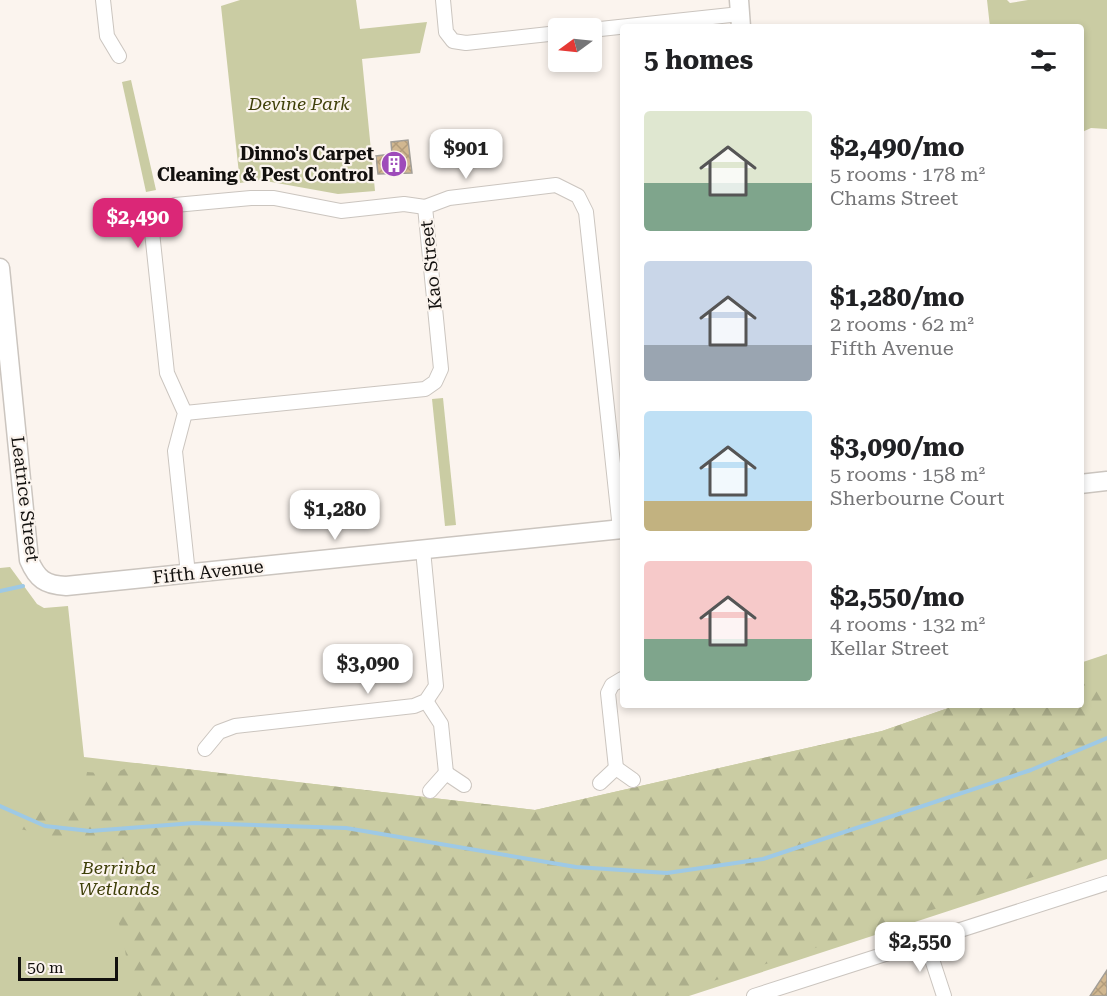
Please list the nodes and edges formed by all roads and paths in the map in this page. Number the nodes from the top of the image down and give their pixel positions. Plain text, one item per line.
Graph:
1 (103, 0) edge
2 (443, 0) edge
3 (740, 14) edge
4 (647, 24) edge
5 (620, 27) edge
6 (602, 29) edge
7 (548, 34) edge
8 (119, 56) dead end
9 (425, 207) junction
10 (0, 268) edge
11 (185, 413) junction
12 (1084, 484) edge
13 (1107, 485) edge
14 (620, 520) edge
15 (620, 529) edge
16 (423, 550) junction
17 (188, 574) junction
18 (44, 583) joint
19 (620, 680) edge
20 (426, 701) junction
21 (205, 749) dead end
22 (616, 768) junction
23 (446, 773) junction
24 (633, 780) dead end
25 (600, 783) dead end
26 (464, 785) dead end
27 (430, 791) dead end
28 (1107, 883) edge
29 (927, 941) junction
30 (754, 996) edge
31 (944, 996) edge

1 - 8 street
2 - 7 street
3 - 4 street
5 - 6 street
9 - 11 street, Kao Street
9 - 11 street
9 - 14 street, Kao Street
10 - 18 street, Leatrice Street
11 - 17 street
12 - 13 street
15 - 16 street, Fifth Avenue
16 - 17 street, Fifth Avenue
16 - 20 street
17 - 18 street, Fifth Avenue
19 - 22 street
20 - 21 street
20 - 23 street
22 - 24 street
22 - 25 street
23 - 26 street
23 - 27 street
28 - 29 street
29 - 30 street
29 - 31 street

